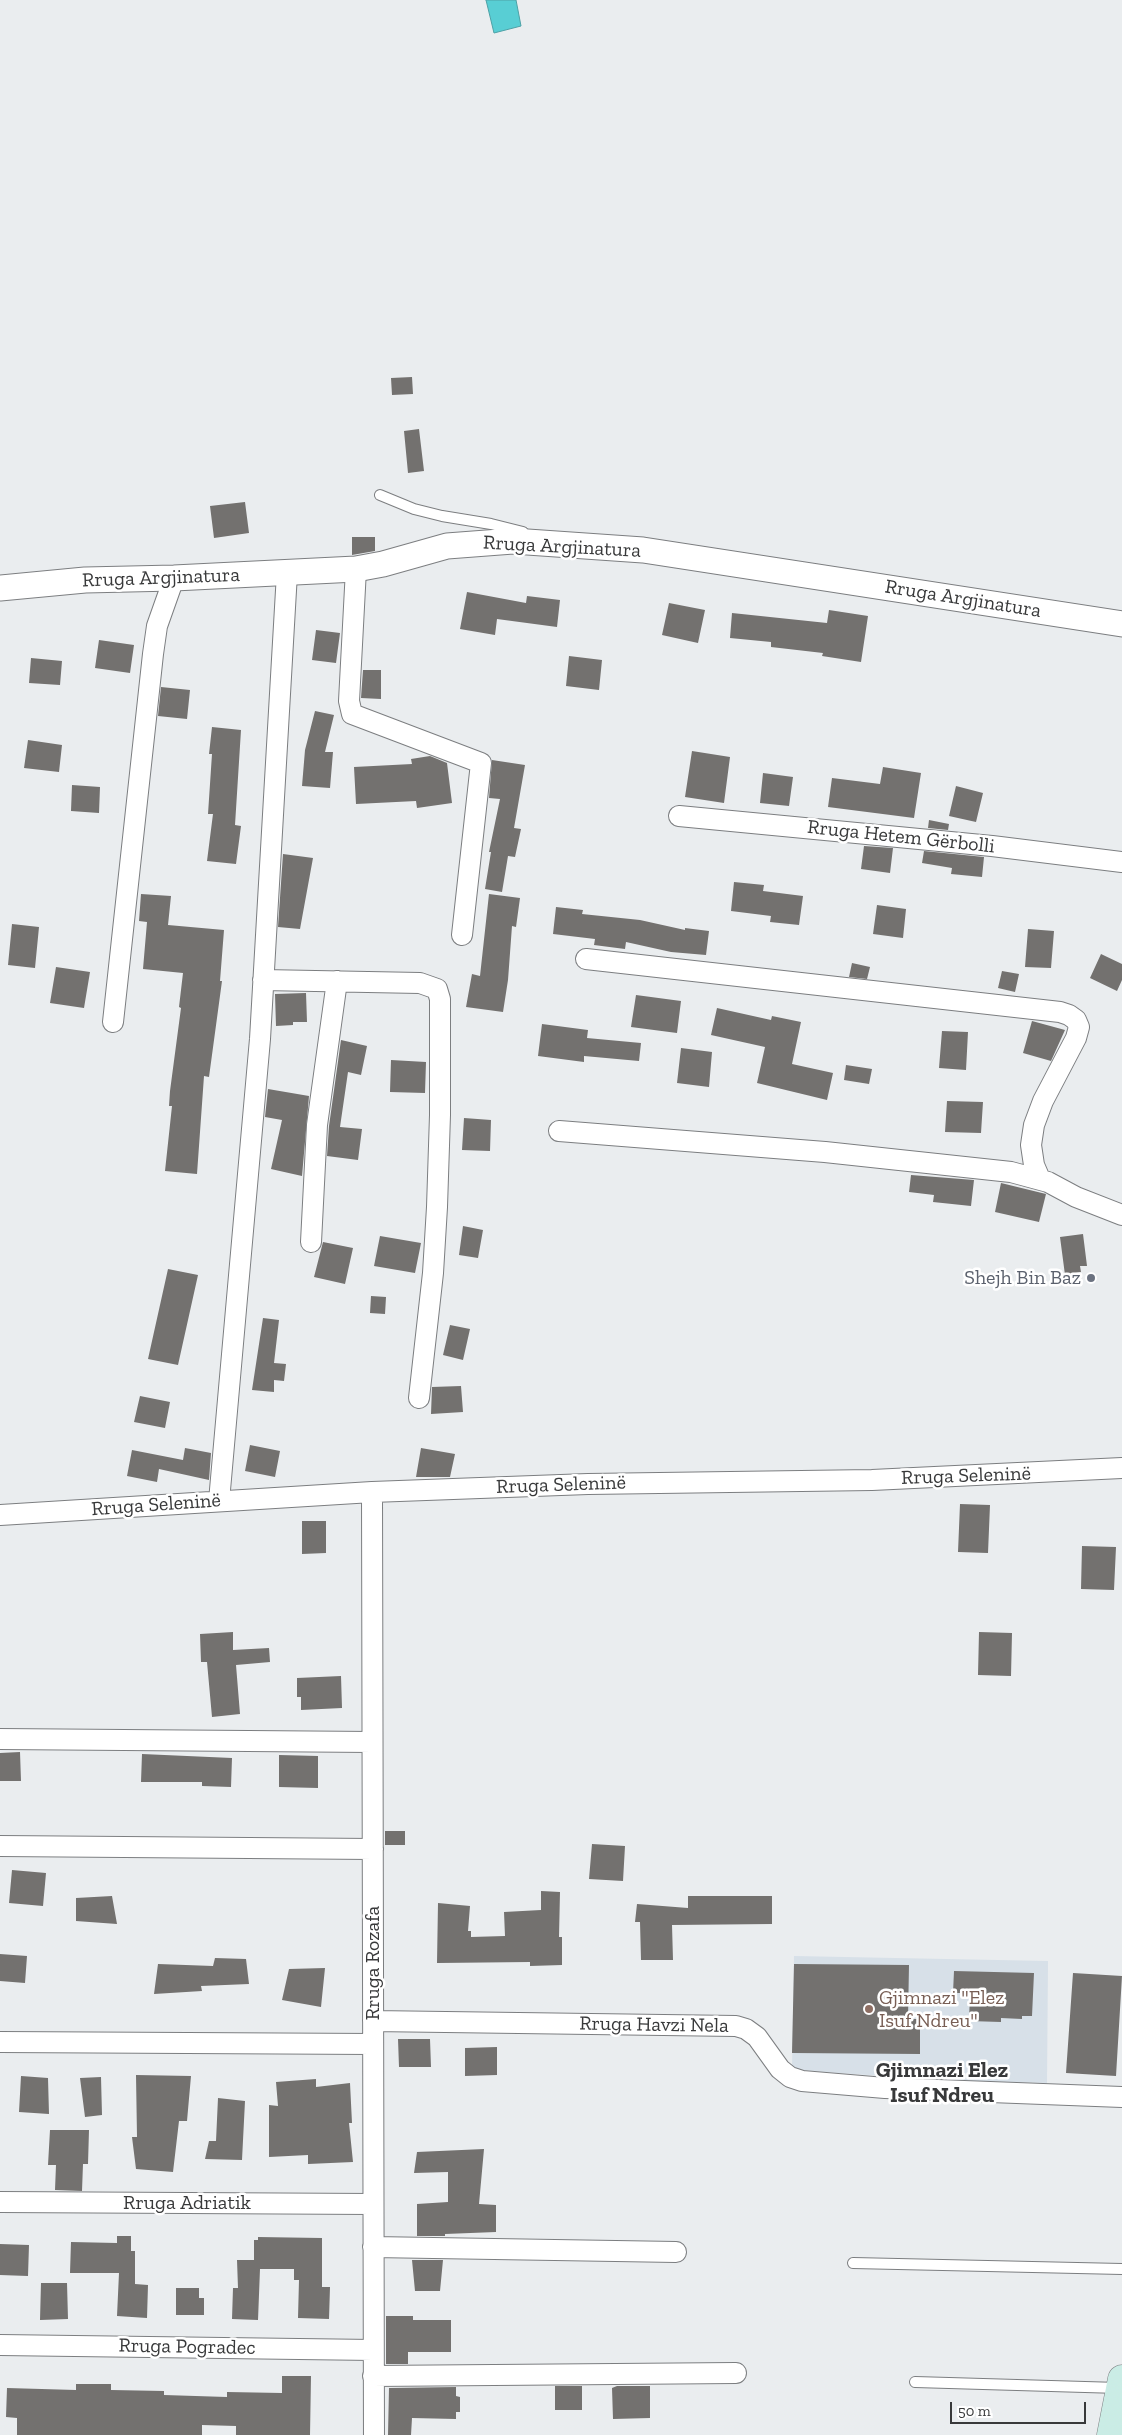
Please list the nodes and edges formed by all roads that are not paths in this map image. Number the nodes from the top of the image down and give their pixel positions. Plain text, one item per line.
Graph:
1 (380, 495) dead end
2 (567, 543) junction
3 (356, 569) junction
4 (286, 574) junction
5 (174, 578) junction
6 (0, 588) edge
7 (1122, 624) edge
8 (679, 816) dead end
9 (1122, 862) edge
10 (462, 935) dead end
11 (586, 959) dead end
12 (263, 980) junction
13 (337, 981) junction
14 (113, 1022) dead end
15 (559, 1131) dead end
16 (1040, 1179) junction
17 (1122, 1215) edge
18 (311, 1242) dead end
19 (419, 1398) dead end
20 (1122, 1468) edge
21 (372, 1492) junction
22 (219, 1501) junction
23 (0, 1515) edge
24 (0, 1739) edge
25 (372, 1742) junction
26 (0, 1846) edge
27 (373, 1849) junction
28 (373, 2020) junction
29 (0, 2042) edge
30 (373, 2044) junction
31 (1122, 2097) edge
32 (0, 2202) edge
33 (373, 2204) junction
34 (373, 2247) junction
35 (676, 2252) dead end
36 (853, 2263) dead end
37 (1122, 2269) edge
38 (0, 2344) edge
39 (373, 2350) junction
40 (736, 2373) dead end
41 (373, 2376) junction
42 (915, 2382) dead end
43 (1121, 2383) edge
44 (374, 2435) edge
45 (1111, 2435) edge

1 - 2 lane
2 - 3 street, Rruga Argjinatura
2 - 7 street, Rruga Argjinatura
3 - 4 street, Rruga Argjinatura
3 - 10 street
4 - 5 street, Rruga Argjinatura
4 - 12 street
5 - 6 street, Rruga Argjinatura
5 - 14 street
8 - 9 street, Rruga Hetem Gërbolli
11 - 16 street
12 - 13 street
12 - 22 street
13 - 18 street
13 - 19 street
15 - 16 street
16 - 17 street
20 - 21 street, Rruga Seleninë
21 - 22 street, Rruga Seleninë
21 - 25 street, Rruga Rozafa
22 - 23 street, Rruga Seleninë
24 - 25 street
25 - 27 street, Rruga Rozafa
26 - 27 street
27 - 28 street, Rruga Rozafa
28 - 30 street, Rruga Rozafa
28 - 31 street, Rruga Havzi Nela
29 - 30 street
30 - 33 street, Rruga Rozafa
32 - 33 street, Rruga Adriatik
33 - 34 street, Rruga Rozafa
34 - 35 street
34 - 39 street, Rruga Rozafa
36 - 37 lane
38 - 39 street, Rruga Pogradec
39 - 41 street, Rruga Rozafa
40 - 41 street
41 - 44 street, Rruga Rozafa
42 - 43 lane
43 - 45 main road

